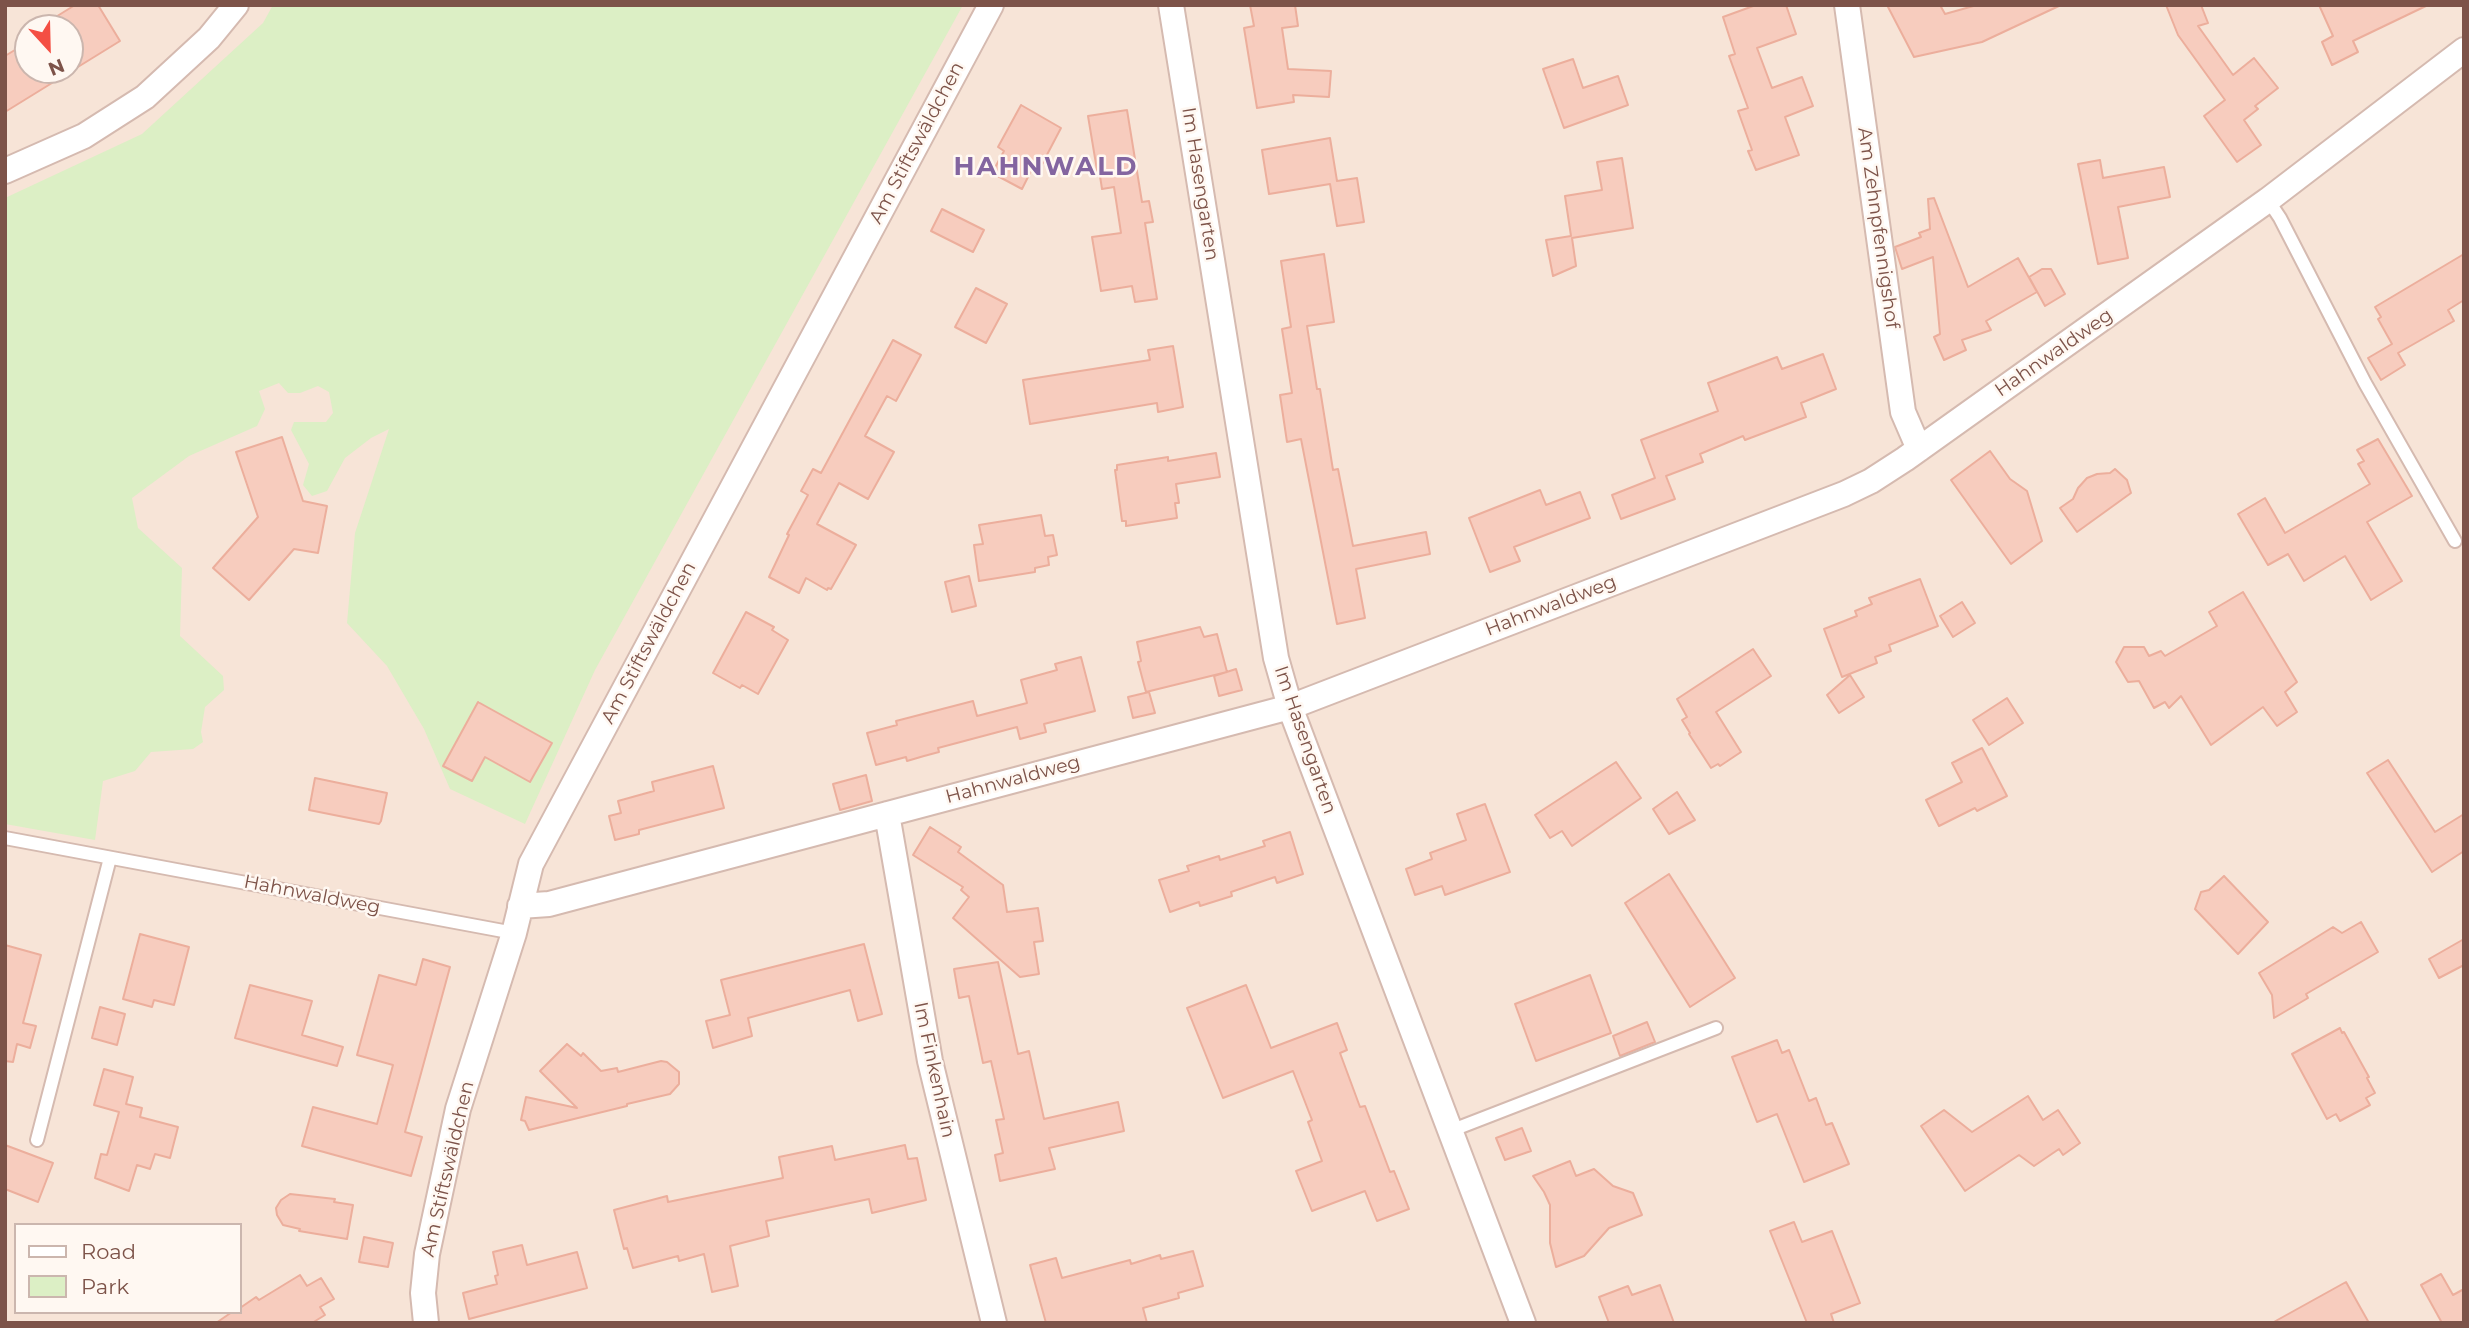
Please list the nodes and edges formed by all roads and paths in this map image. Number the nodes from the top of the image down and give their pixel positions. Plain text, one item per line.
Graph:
1 (236, 5) edge
2 (991, 5) edge
3 (1171, 5) edge
4 (1847, 5) edge
5 (2464, 50) edge
6 (5, 171) edge
7 (2269, 201) junction
8 (1919, 449) junction
9 (2455, 541) dead end
10 (1290, 706) junction
11 (887, 814) junction
12 (5, 838) edge
13 (110, 858) junction
14 (520, 906) junction
15 (514, 933) junction
16 (1716, 1028) dead end
17 (1450, 1131) junction
18 (37, 1140) dead end
19 (426, 1323) edge
20 (994, 1323) edge
21 (1523, 1323) edge

1 - 6 street
2 - 14 street, Am Stiftswäldchen
3 - 10 street, Im Hasengarten
4 - 8 street, Am Zehnpfennigshof
5 - 7 street, Hahnwaldweg
7 - 8 street, Hahnwaldweg
7 - 9 lane
8 - 10 street, Hahnwaldweg
10 - 11 street, Hahnwaldweg
10 - 17 street, Im Hasengarten
11 - 14 street, Hahnwaldweg
11 - 20 street, Im Finkenhain
12 - 13 lane, Hahnwaldweg
13 - 15 lane, Hahnwaldweg
13 - 18 lane
14 - 15 street, Am Stiftswäldchen
15 - 19 street, Am Stiftswäldchen
16 - 17 lane
17 - 21 street, Im Hasengarten

